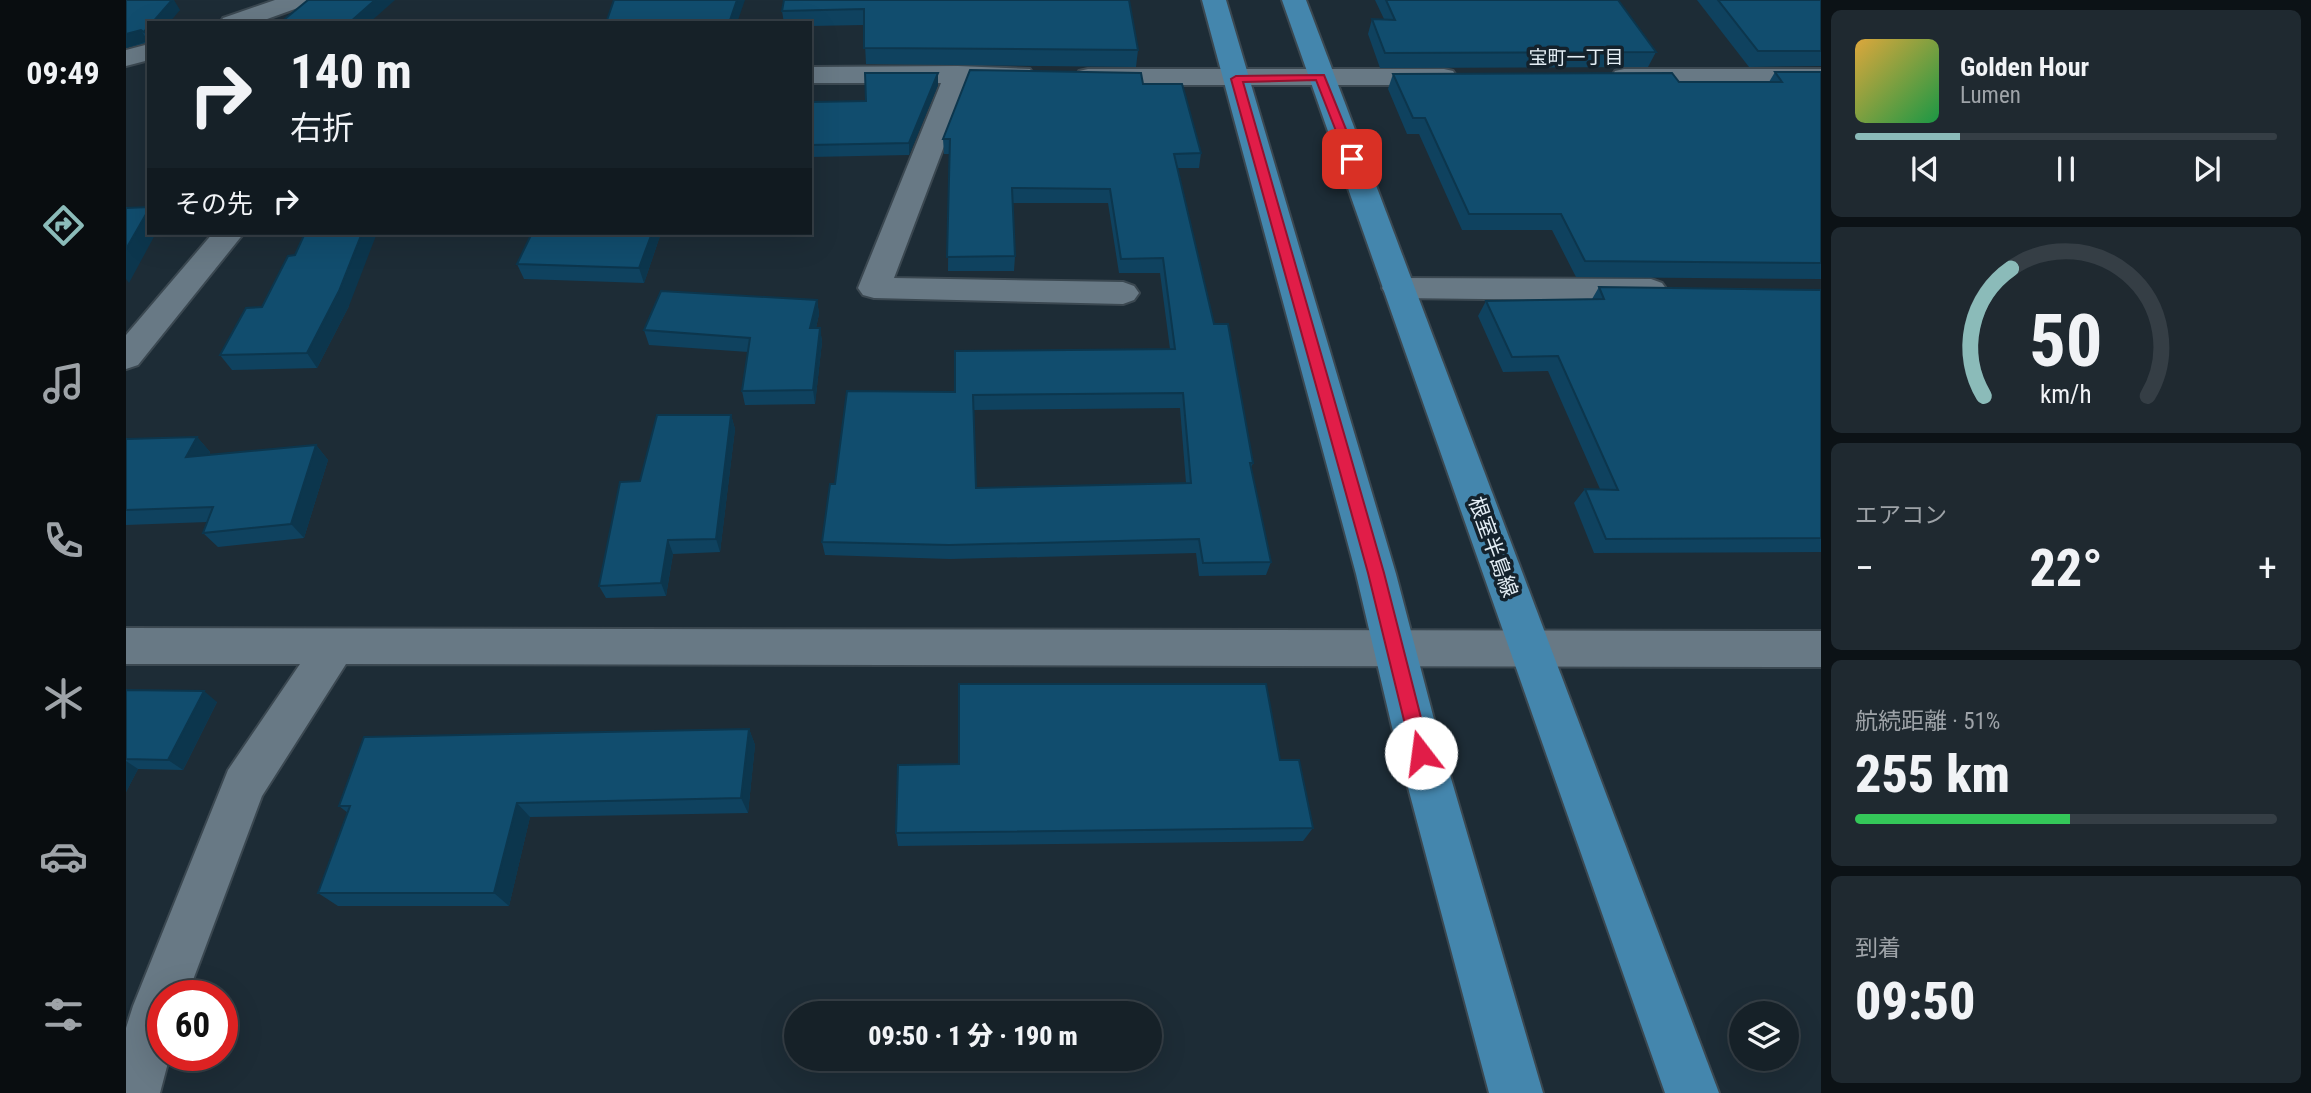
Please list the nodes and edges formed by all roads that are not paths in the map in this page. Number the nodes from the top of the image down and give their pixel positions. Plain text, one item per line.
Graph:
1 (1214, 0) edge
2 (1294, 0) edge
3 (296, 9) edge
4 (241, 21) edge
5 (147, 52) edge
6 (126, 58) edge
7 (958, 74) junction
8 (812, 75) edge
9 (1040, 76) edge
10 (1067, 76) edge
11 (1320, 77) junction
12 (1463, 77) edge
13 (1601, 77) edge
14 (1821, 77) edge
15 (1236, 79) junction
16 (227, 235) edge
17 (1398, 288) junction
18 (1684, 290) edge
19 (1123, 293) dead end
20 (126, 357) edge
21 (126, 646) edge
22 (335, 646) junction
23 (1395, 646) junction
24 (1528, 648) junction
25 (1821, 649) edge
26 (133, 1093) edge
27 (1516, 1093) edge
28 (1692, 1093) edge

1 - 15 main road
2 - 11 main road, 根室半島線
3 - 4 street
5 - 6 street
7 - 8 street
7 - 9 street
7 - 19 street
10 - 15 street
11 - 12 street
11 - 15 street
11 - 17 main road, 根室半島線
13 - 14 street
15 - 23 main road
16 - 20 street
17 - 18 street
17 - 24 main road, 根室半島線
21 - 22 street
22 - 23 street
22 - 26 street
23 - 24 street
23 - 27 main road
24 - 25 street
24 - 28 main road, 根室半島線

